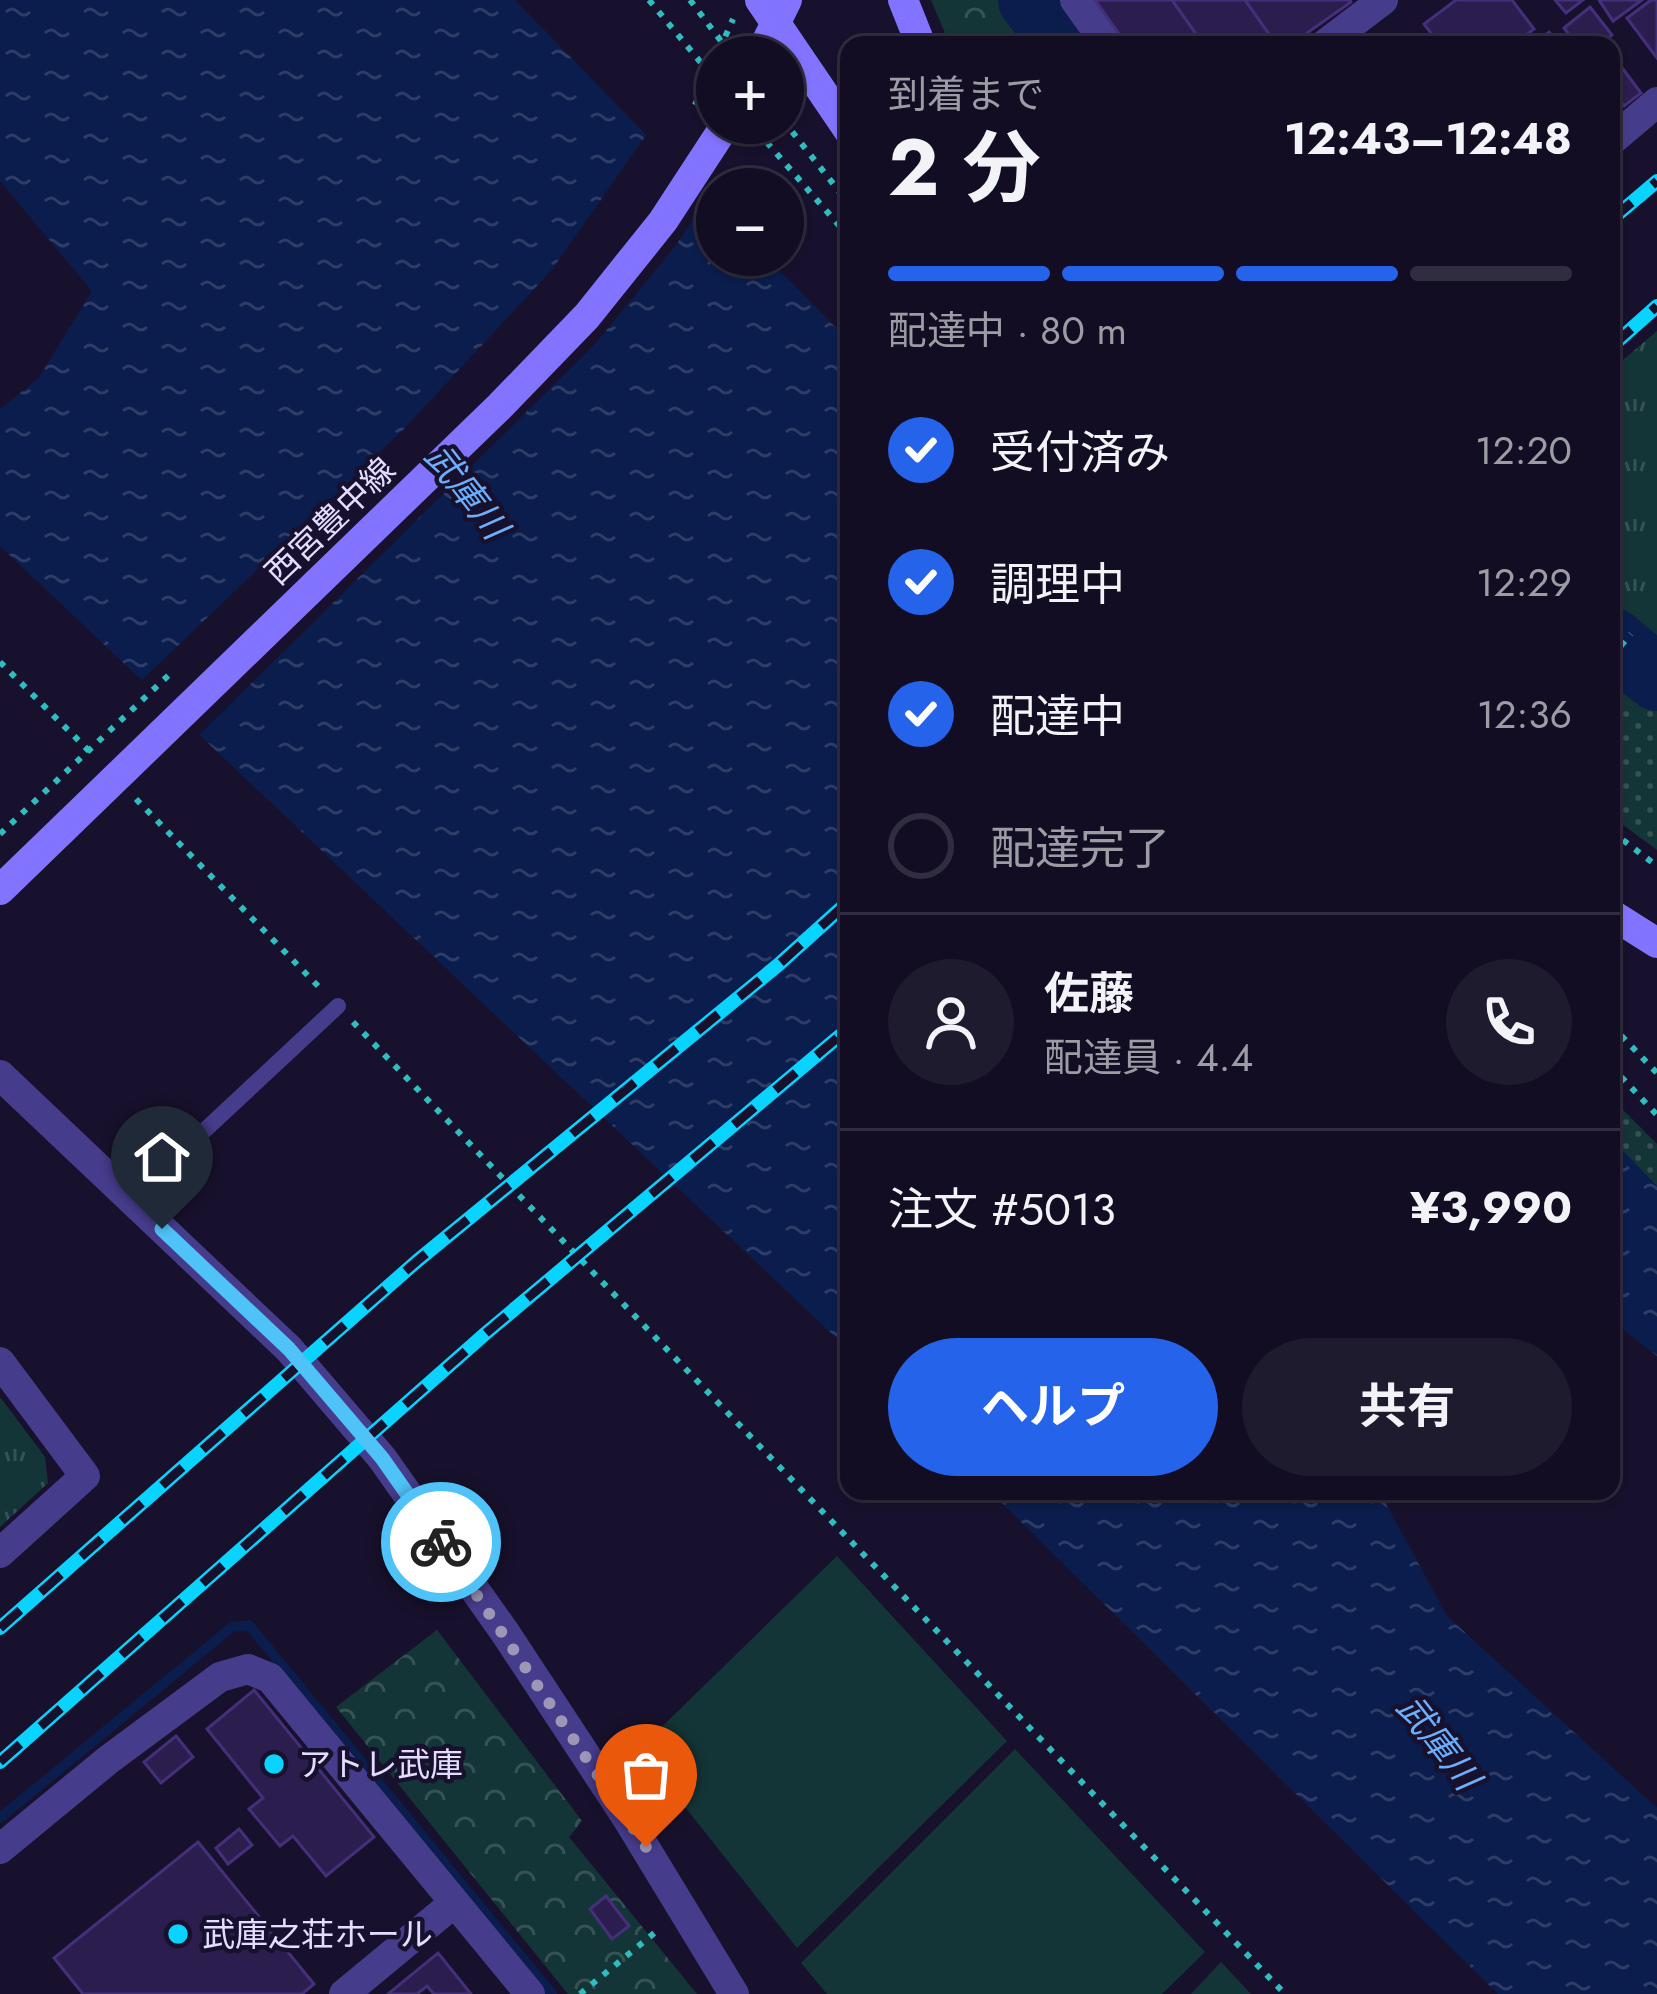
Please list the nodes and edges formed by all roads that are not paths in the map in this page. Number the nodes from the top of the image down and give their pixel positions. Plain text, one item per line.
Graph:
1 (787, 0) edge
2 (903, 0) edge
3 (1075, 0) edge
4 (1383, 0) edge
5 (750, 2) edge
6 (769, 36) edge
7 (917, 36) edge
8 (1101, 36) edge
9 (1336, 36) edge
10 (1657, 102) edge
11 (840, 119) edge
12 (1620, 133) edge
13 (713, 144) edge
14 (0, 890) edge
15 (1620, 920) edge
16 (1657, 944) edge
17 (338, 1006) road end
18 (0, 1075) edge
19 (130, 1198) junction
20 (0, 1362) edge
21 (0, 1552) edge
22 (0, 1849) edge
23 (454, 1903) junction
24 (344, 1994) edge
25 (530, 1994) edge
26 (734, 1994) edge

1 - 6 main road
2 - 7 main road
3 - 8 street
4 - 9 street
5 - 11 main road
10 - 12 street
13 - 14 main road, 西宮豊中線
15 - 16 main road
17 - 19 lane
18 - 19 street
19 - 26 street
20 - 21 street
22 - 23 street
23 - 24 street
23 - 25 street

